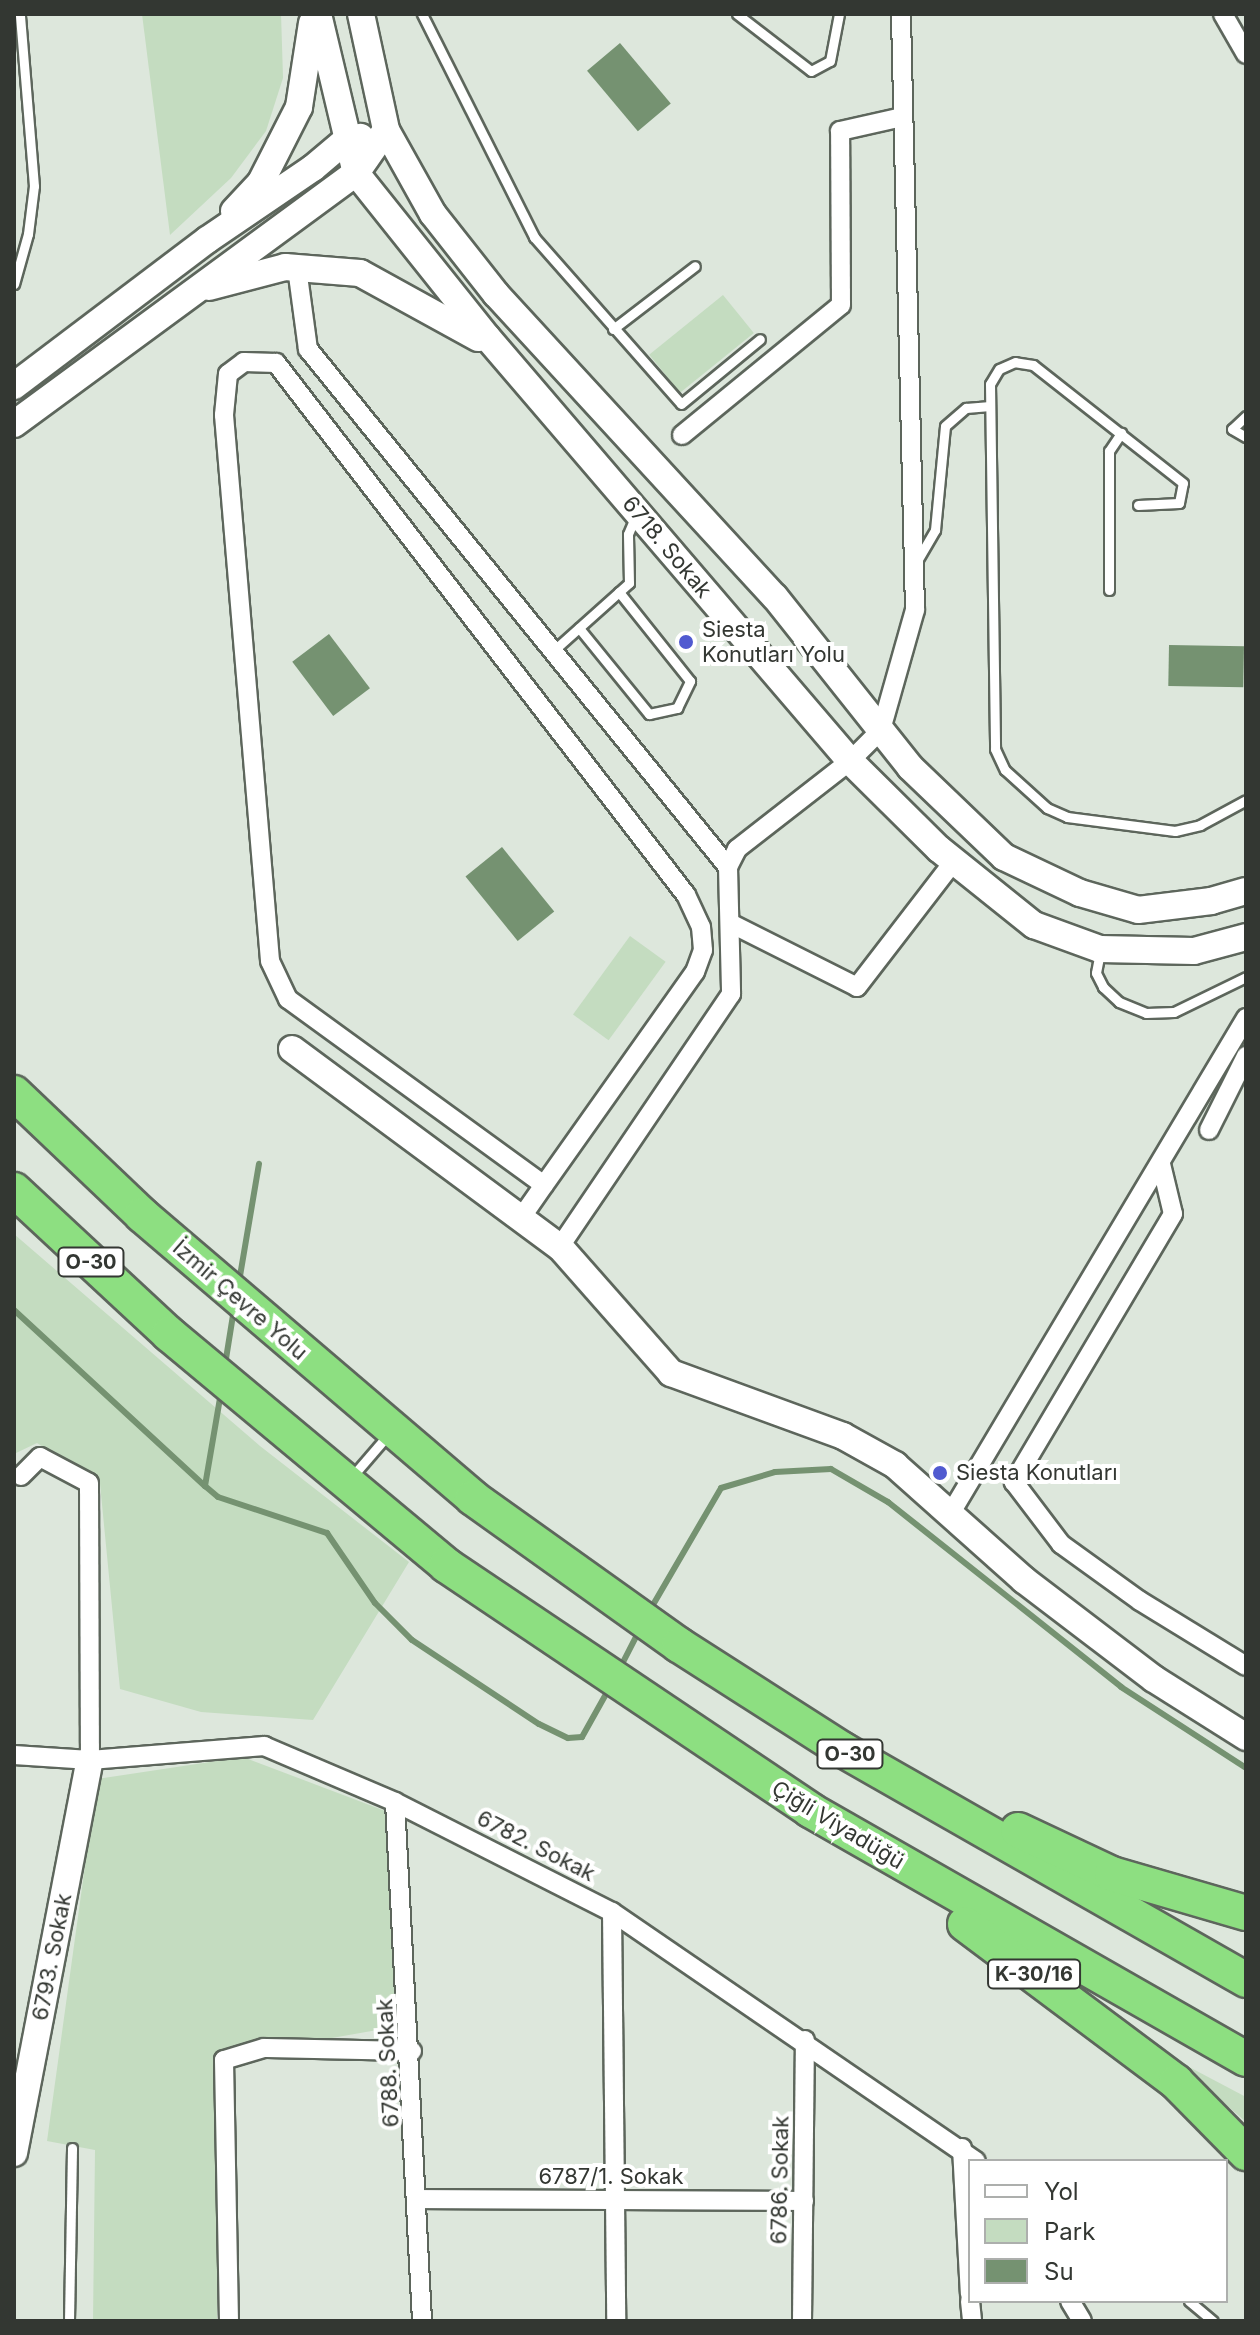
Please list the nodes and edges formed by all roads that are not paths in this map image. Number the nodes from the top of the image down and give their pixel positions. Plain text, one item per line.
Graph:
1 (20, 14) edge
2 (316, 14) edge
3 (361, 14) edge
4 (422, 14) edge
5 (737, 14) edge
6 (839, 14) edge
7 (901, 14) edge
8 (1223, 14) edge
9 (1246, 54) edge
10 (902, 117) junction
11 (386, 130) junction
12 (345, 141) junction
13 (356, 173) junction
14 (207, 240) junction
15 (695, 266) dead end
16 (297, 268) junction
17 (14, 284) edge
18 (194, 291) junction
19 (613, 329) junction
20 (760, 339) dead end
21 (501, 352) junction
22 (14, 386) edge
23 (990, 406) junction
24 (1246, 416) edge
25 (14, 424) edge
26 (1121, 433) junction
27 (682, 435) dead end
28 (1246, 437) edge
29 (1138, 505) dead end
30 (637, 513) junction
31 (914, 566) junction
32 (1109, 590) dead end
33 (619, 592) junction
34 (579, 628) junction
35 (553, 651) junction
36 (881, 730) junction
37 (850, 761) junction
38 (1246, 800) edge
39 (954, 861) junction
40 (728, 867) junction
41 (1246, 891) edge
42 (730, 923) junction
43 (1246, 937) edge
44 (1100, 949) junction
45 (1246, 977) edge
46 (1246, 1018) edge
47 (292, 1049) dead end
48 (1246, 1056) edge
49 (14, 1093) edge
50 (1209, 1130) dead end
51 (1161, 1164) junction
52 (544, 1185) junction
53 (14, 1190) edge
54 (521, 1218) junction
55 (560, 1247) junction
56 (392, 1431) junction
57 (16, 1476) edge
58 (345, 1484) junction
59 (952, 1511) junction
60 (1246, 1666) edge
61 (1246, 1737) edge
62 (843, 1750) junction
63 (14, 1755) edge
64 (90, 1760) junction
65 (395, 1802) junction
66 (810, 1810) junction
67 (612, 1912) junction
68 (1246, 1913) edge
69 (1246, 1980) edge
70 (805, 2040) junction
71 (412, 2051) junction
72 (1246, 2059) edge
73 (72, 2148) dead end
74 (14, 2153) edge
75 (1246, 2153) edge
76 (969, 2155) edge
77 (419, 2199) junction
78 (804, 2201) junction
79 (614, 2203) junction
80 (1071, 2303) edge
81 (1191, 2303) edge
82 (69, 2321) edge
83 (229, 2321) edge
84 (422, 2321) edge
85 (616, 2321) edge
86 (802, 2321) edge
87 (1082, 2321) edge
88 (1213, 2321) edge

1 - 17 lane
2 - 12 street, 6718. Sokak
2 - 14 street
3 - 11 street
4 - 19 lane
5 - 6 lane
7 - 10 street
8 - 9 street
10 - 27 street
10 - 31 street
11 - 12 street
11 - 13 street
11 - 36 street
12 - 13 street, 6718. Sokak
12 - 14 street
13 - 18 street
13 - 21 street, 6718. Sokak
14 - 22 street
15 - 19 lane
16 - 18 street
16 - 21 street
16 - 35 street
18 - 25 street
19 - 20 lane
21 - 30 street, 6718. Sokak
23 - 26 lane
23 - 31 lane
23 - 38 lane
24 - 28 lane
26 - 29 lane
26 - 32 lane
30 - 33 lane
30 - 37 street, 6718. Sokak
31 - 36 street
33 - 34 lane
33 - 34 lane
34 - 35 lane
35 - 40 street
36 - 37 street
36 - 41 street
37 - 39 street, 6718. Sokak
37 - 40 street
39 - 42 street
39 - 44 street, 6718. Sokak
40 - 42 street
42 - 55 street
43 - 44 street, 6718. Sokak
44 - 45 lane
46 - 51 street
47 - 54 street
48 - 50 street
49 - 56 highway, İzmir Çevre Yolu / O-30
51 - 59 street
51 - 60 street
52 - 52 street
52 - 54 street
53 - 58 highway, O-30
54 - 55 street
55 - 59 street
56 - 58 lane
56 - 62 highway, İzmir Çevre Yolu / O-30
57 - 64 street
58 - 66 highway, Çiğli Viyadüğü / O-30
59 - 61 street
62 - 68 highway
62 - 69 highway, O-30
63 - 64 street, 6782. Sokak
64 - 65 street, 6782. Sokak
64 - 74 street, 6793. Sokak
65 - 67 street, 6782. Sokak
65 - 71 street, 6788. Sokak
66 - 72 highway, Çiğli Viyadüğü / O-30
66 - 75 highway, K-30/16
67 - 70 street, 6782. Sokak
67 - 79 street
70 - 76 street, 6782. Sokak
70 - 78 street, 6786. Sokak
71 - 77 street, 6788. Sokak
71 - 83 street
73 - 82 lane
77 - 79 street, 6787/1. Sokak
77 - 84 street, 6788. Sokak
78 - 79 street, 6787/1. Sokak
78 - 86 street, 6786. Sokak
79 - 85 street
80 - 87 street
81 - 88 lane

